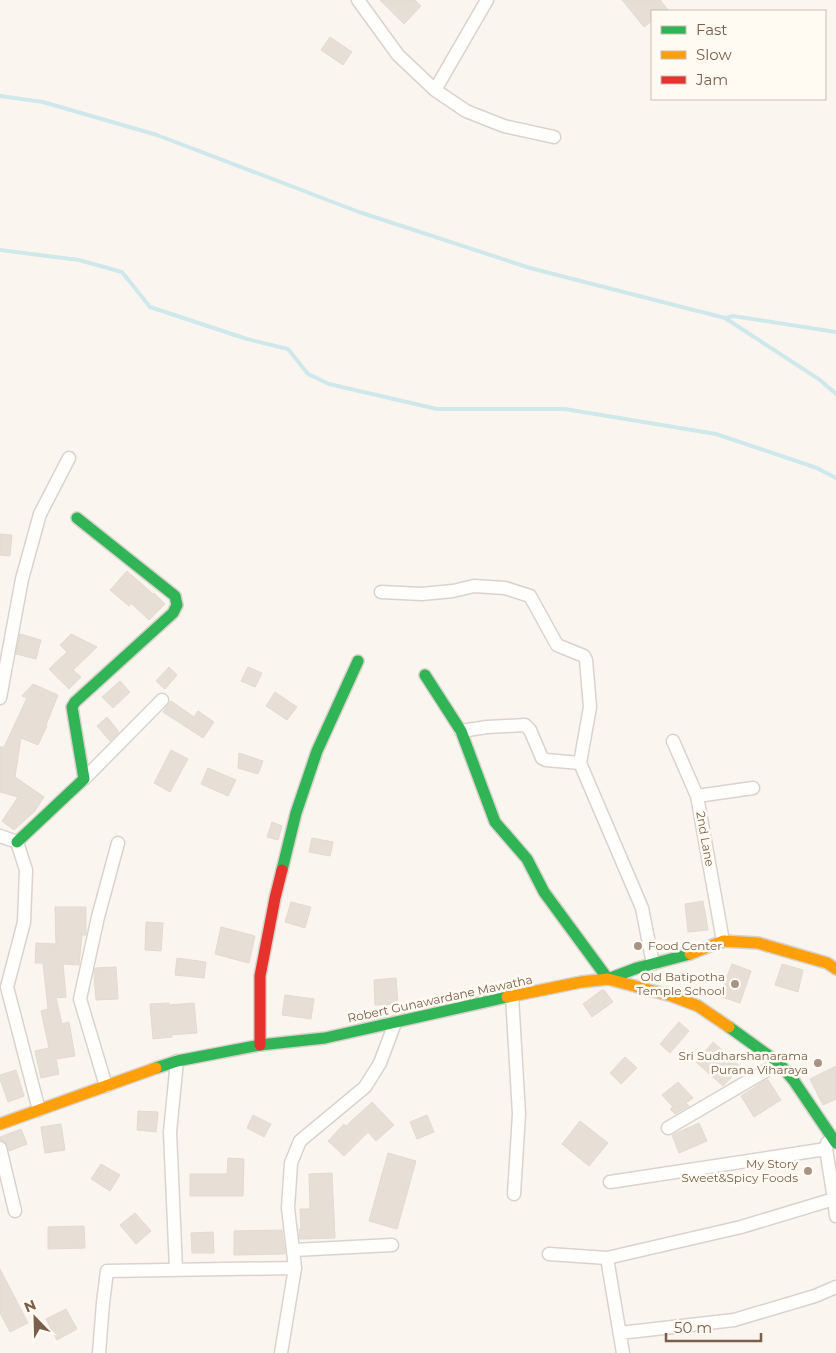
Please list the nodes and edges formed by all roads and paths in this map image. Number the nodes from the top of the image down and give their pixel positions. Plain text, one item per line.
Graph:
1 (358, 0) edge
2 (487, 0) edge
3 (435, 90) junction
4 (554, 137) dead end
5 (69, 458) dead end
6 (77, 518) dead end
7 (381, 592) dead end
8 (358, 662) dead end
9 (424, 675) dead end
10 (0, 698) edge
11 (162, 700) dead end
12 (461, 732) junction
13 (673, 741) dead end
14 (580, 763) junction
15 (84, 779) junction
16 (754, 788) dead end
17 (697, 796) junction
18 (0, 836) edge
19 (17, 842) junction
20 (118, 843) dead end
21 (723, 940) junction
22 (653, 964) junction
23 (836, 969) edge
24 (608, 979) junction
25 (512, 996) junction
26 (395, 1023) junction
27 (260, 1045) junction
28 (177, 1061) junction
29 (779, 1063) junction
30 (106, 1086) junction
31 (39, 1110) junction
32 (0, 1124) edge
33 (668, 1128) dead end
34 (830, 1142) edge
35 (0, 1148) edge
36 (610, 1182) dead end
37 (514, 1194) dead end
38 (834, 1199) junction
39 (15, 1211) dead end
40 (836, 1216) edge
41 (392, 1245) dead end
42 (294, 1250) junction
43 (549, 1254) dead end
44 (607, 1258) junction
45 (296, 1268) junction
46 (176, 1269) junction
47 (836, 1287) edge
48 (620, 1333) junction
49 (99, 1353) edge
50 (282, 1353) edge
51 (623, 1353) edge

1 - 3 street
2 - 3 street
3 - 4 street
5 - 10 street
6 - 15 street
7 - 14 street
8 - 27 street
9 - 12 street
11 - 15 street
12 - 14 street
12 - 24 street
13 - 17 street, 2nd Lane
14 - 22 street
15 - 19 street
16 - 17 street
17 - 21 street, 2nd Lane
18 - 19 street
19 - 31 street
20 - 30 street
21 - 22 street
21 - 23 street
22 - 24 street
24 - 25 street, Robert Gunawardane Mawatha
24 - 29 street, Robert Gunawardane Mawatha
25 - 26 street, Robert Gunawardane Mawatha
25 - 37 street
26 - 27 street, Robert Gunawardane Mawatha
26 - 42 street
27 - 28 street, Robert Gunawardane Mawatha
28 - 30 street, Robert Gunawardane Mawatha
28 - 46 street
29 - 33 street
29 - 34 street, Robert Gunawardane Mawatha
30 - 31 street, Robert Gunawardane Mawatha
31 - 32 street, Robert Gunawardane Mawatha
34 - 36 street
34 - 38 street
35 - 39 street
38 - 40 street
38 - 44 street
41 - 42 street
42 - 45 street
43 - 44 street
44 - 48 street
45 - 46 street
45 - 50 street
46 - 49 street
47 - 48 street
48 - 51 street

